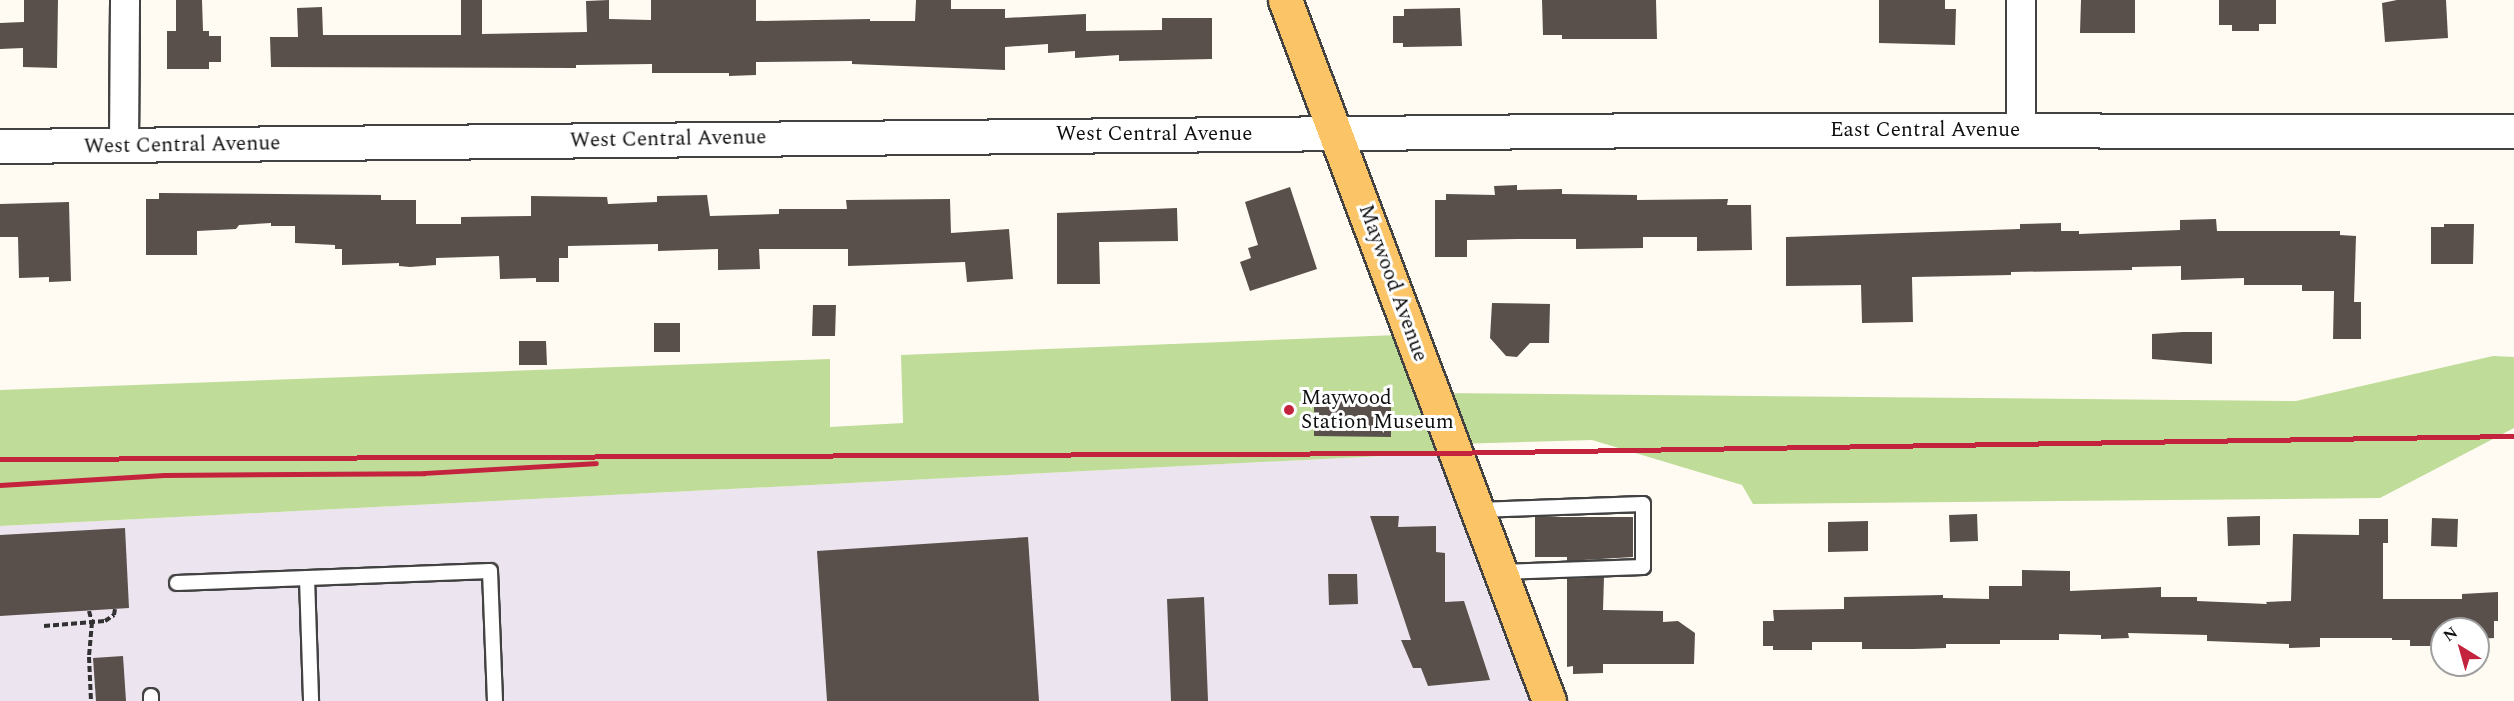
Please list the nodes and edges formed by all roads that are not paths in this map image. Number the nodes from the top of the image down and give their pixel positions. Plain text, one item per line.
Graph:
1 (125, 0) edge
2 (1285, 0) edge
3 (2021, 0) edge
4 (2021, 130) junction
5 (2514, 131) edge
6 (1337, 133) junction
7 (0, 146) edge
8 (124, 146) junction
9 (1478, 510) junction
10 (1501, 572) junction
11 (307, 578) junction
12 (177, 583) dead end
13 (312, 701) edge
14 (495, 701) edge
15 (1549, 701) edge

1 - 8 street
2 - 6 main road, Maywood Avenue
3 - 4 street
4 - 5 street, East Central Avenue
4 - 6 street, East Central Avenue
6 - 8 street, West Central Avenue
6 - 9 main road, Maywood Avenue
7 - 8 street, West Central Avenue
9 - 10 main road, Maywood Avenue
9 - 10 lane
10 - 15 main road, Maywood Avenue
11 - 12 lane
11 - 13 lane
11 - 14 lane

